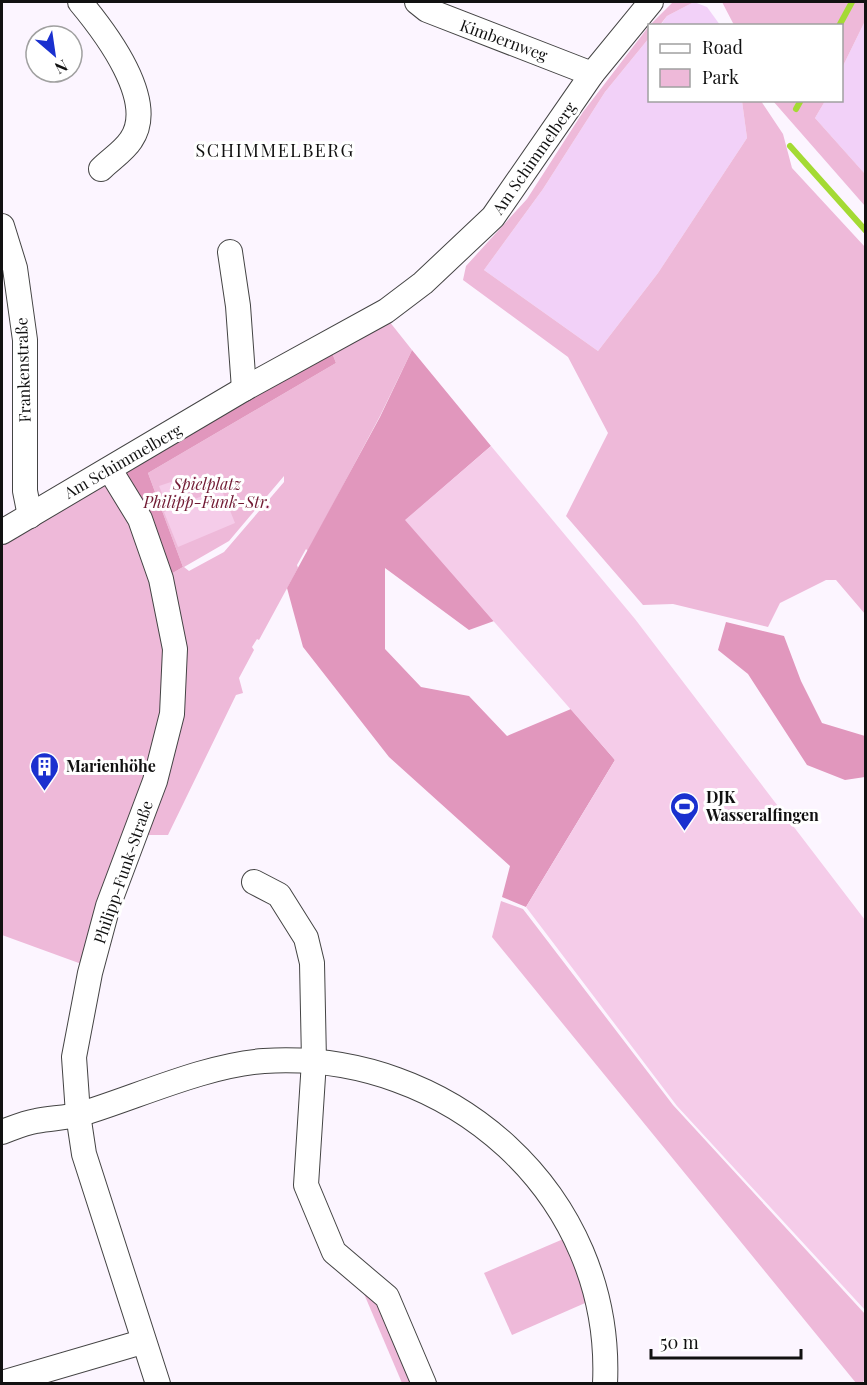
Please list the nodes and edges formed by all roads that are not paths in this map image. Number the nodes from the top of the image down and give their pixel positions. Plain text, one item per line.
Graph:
1 (81, 2) edge
2 (417, 2) edge
3 (651, 2) edge
4 (592, 75) junction
5 (100, 169) dead end
6 (2, 226) edge
7 (231, 252) dead end
8 (244, 389) junction
9 (111, 470) junction
10 (30, 516) junction
11 (2, 532) edge
12 (254, 882) dead end
13 (314, 1061) junction
14 (78, 1114) junction
15 (2, 1132) edge
16 (142, 1342) junction
17 (2, 1383) edge
18 (158, 1383) edge
19 (424, 1383) edge
20 (604, 1383) edge

1 - 5 street
2 - 4 street, Kimbernweg
3 - 4 street, Am Schimmelberg
4 - 8 street, Am Schimmelberg
6 - 10 street, Frankenstraße
7 - 8 street
8 - 9 street, Am Schimmelberg
9 - 10 street, Am Schimmelberg
9 - 14 street, Philipp-Funk-Straße
10 - 11 street, Am Schimmelberg
12 - 13 street
13 - 14 street
13 - 19 street
13 - 20 street
14 - 15 street
14 - 16 street, Philipp-Funk-Straße
16 - 17 street
16 - 18 street, Philipp-Funk-Straße

